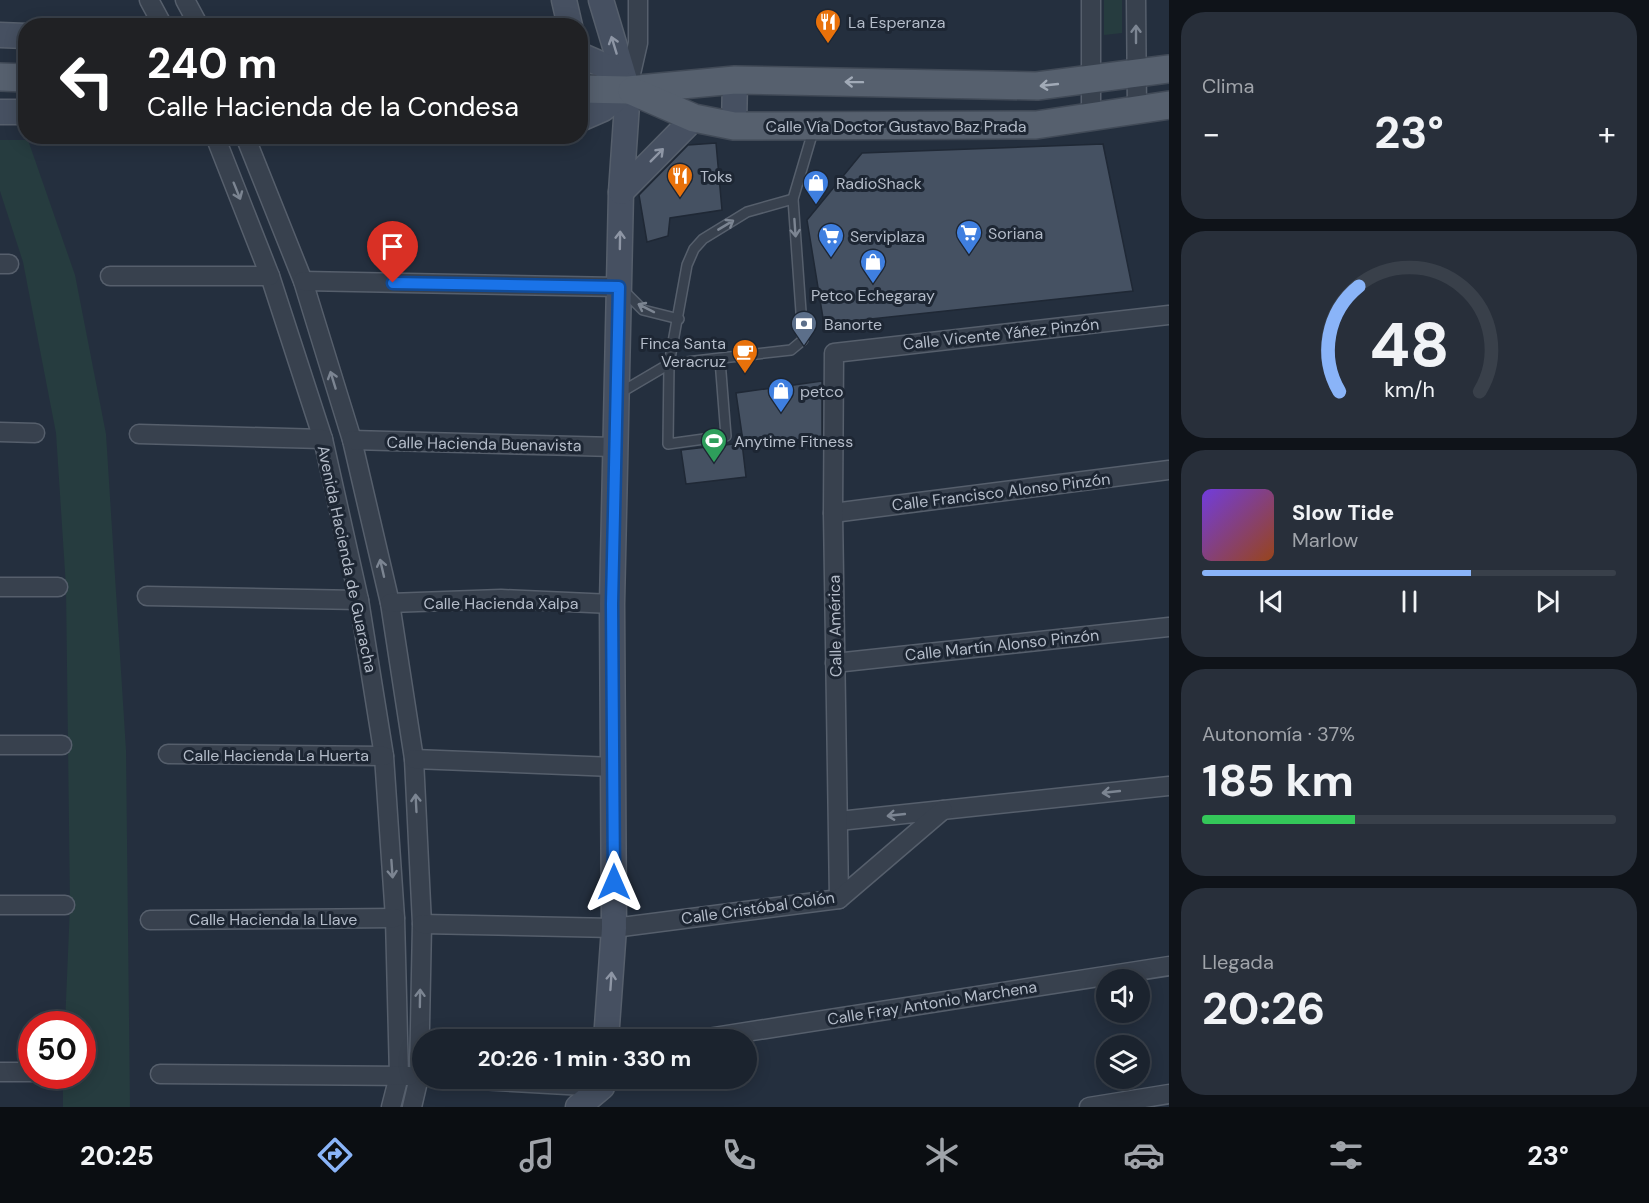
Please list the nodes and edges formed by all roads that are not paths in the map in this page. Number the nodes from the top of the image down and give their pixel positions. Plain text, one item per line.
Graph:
1 (148, 0) edge
2 (185, 0) edge
3 (564, 0) edge
4 (601, 0) edge
5 (638, 0) edge
6 (1091, 0) edge
7 (1136, 0) edge
8 (158, 18) edge
9 (195, 18) edge
10 (568, 18) edge
11 (0, 35) edge
12 (18, 36) edge
13 (588, 58) edge
14 (1169, 69) edge
15 (1136, 72) junction
16 (0, 77) edge
17 (18, 78) edge
18 (735, 80) junction
19 (1091, 80) junction
20 (588, 89) edge
21 (628, 90) junction
22 (1169, 105) edge
23 (1137, 110) junction
24 (0, 112) edge
25 (18, 112) edge
26 (588, 116) edge
27 (694, 118) junction
28 (1091, 118) junction
29 (734, 126) junction
30 (814, 128) junction
31 (218, 144) edge
32 (248, 144) edge
33 (621, 192) junction
34 (793, 199) junction
35 (110, 276) dead end
36 (270, 276) junction
37 (303, 281) junction
38 (619, 287) junction
39 (1169, 315) edge
40 (679, 319) junction
41 (317, 327) junction
42 (290, 336) junction
43 (834, 353) joint
44 (720, 360) junction
45 (669, 364) junction
46 (616, 395) junction
47 (0, 432) edge
48 (35, 433) dead end
49 (138, 435) dead end
50 (323, 439) junction
51 (352, 440) junction
52 (615, 447) junction
53 (1169, 470) edge
54 (833, 513) junction
55 (0, 587) edge
56 (58, 587) dead end
57 (147, 596) dead end
58 (359, 600) junction
59 (390, 603) junction
60 (612, 604) junction
61 (1169, 627) edge
62 (365, 634) junction
63 (394, 634) junction
64 (835, 663) junction
65 (378, 720) junction
66 (408, 721) junction
67 (62, 744) dead end
68 (0, 745) edge
69 (168, 754) dead end
70 (384, 756) junction
71 (414, 759) junction
72 (614, 767) junction
73 (1169, 786) edge
74 (943, 810) junction
75 (839, 821) junction
76 (838, 899) junction
77 (0, 905) edge
78 (65, 905) dead end
79 (395, 918) junction
80 (150, 920) dead end
81 (422, 924) junction
82 (614, 928) junction
83 (1169, 966) edge
84 (421, 1029) edge
85 (607, 1029) edge
86 (757, 1030) edge
87 (0, 1072) edge
88 (18, 1072) edge
89 (160, 1074) dead end
90 (399, 1076) junction
91 (412, 1077) edge
92 (417, 1089) edge
93 (578, 1089) edge
94 (602, 1091) edge
95 (1169, 1094) edge
96 (391, 1107) edge
97 (412, 1107) edge
98 (578, 1107) edge
99 (1089, 1107) edge

1 - 8 street
2 - 9 street
3 - 10 main road
21 -> 4 main road
5 - 21 street
6 - 19 street
15 -> 7 street
11 - 12 main road
13 - 21 main road, Calle Vía Doctor Gustavo Baz Prada
14 - 15 main road, Calle Vía Doctor Gustavo Baz Prada
15 - 19 main road, Calle Vía Doctor Gustavo Baz Prada
15 - 23 street
16 - 17 main road
19 -> 18 main road, Calle Vía Doctor Gustavo Baz Prada
18 - 21 main road, Calle Vía Doctor Gustavo Baz Prada
18 - 29 main road
19 - 28 street
20 - 21 main road, Calle Vía Doctor Gustavo Baz Prada
21 - 26 main road
21 - 27 main road, Calle Vía Doctor Gustavo Baz Prada
21 - 33 main road
22 - 23 main road, Calle Vía Doctor Gustavo Baz Prada
23 - 28 main road, Calle Vía Doctor Gustavo Baz Prada
24 - 25 main road
27 - 29 main road, Calle Vía Doctor Gustavo Baz Prada
33 -> 27 main road
28 - 30 main road, Calle Vía Doctor Gustavo Baz Prada
29 - 30 main road, Calle Vía Doctor Gustavo Baz Prada
30 - 34 lane
31 -> 36 street, Avenida Hacienda de Guaracha
32 - 37 street, Avenida Hacienda de Guaracha
38 -> 33 main road
40 -> 34 lane
34 -> 44 lane
35 - 36 street
36 - 42 street, Avenida Hacienda de Guaracha
37 - 38 street
37 - 41 street, Avenida Hacienda de Guaracha
40 -> 38 lane
38 - 46 main road
39 - 43 street, Calle Vicente Yáñez Pinzón
40 - 45 lane
41 - 42 street
51 -> 41 street, Avenida Hacienda de Guaracha
42 - 50 street, Avenida Hacienda de Guaracha
43 - 54 street, Calle América
44 - 45 lane
44 - 45 lane
45 - 46 lane
46 - 52 main road
47 - 48 street
49 - 50 street
50 - 58 street, Avenida Hacienda de Guaracha
51 - 52 street, Calle Hacienda Buenavista
59 -> 51 street, Avenida Hacienda de Guaracha
52 - 60 main road
53 - 54 street, Calle Francisco Alonso Pinzón
54 - 64 street, Calle América
55 - 56 street
57 - 58 street
58 - 62 street, Avenida Hacienda de Guaracha
59 - 60 street, Calle Hacienda Xalpa
59 - 63 street, Avenida Hacienda de Guaracha
60 - 72 main road
61 - 64 street, Calle Martín Alonso Pinzón
62 - 63 street
62 - 65 street, Avenida Hacienda de Guaracha
63 - 66 street, Avenida Hacienda de Guaracha
64 - 75 street, Calle América
65 - 66 street
65 - 70 street, Avenida Hacienda de Guaracha
66 - 71 street, Avenida Hacienda de Guaracha
67 - 68 street
69 - 70 street, Calle Hacienda La Huerta
70 -> 79 street, Avenida Hacienda de Guaracha
71 - 72 street
81 -> 71 street, Avenida Hacienda de Guaracha
72 - 82 main road
73 -> 74 street
74 -> 75 street
74 - 76 street, Calle Cristóbal Colón
75 - 76 street, Calle América
76 - 82 street, Calle Cristóbal Colón
77 - 78 street
79 - 80 street, Calle Hacienda la Llave
79 - 90 street, Avenida Hacienda de Guaracha
81 - 82 street
84 -> 81 street, Avenida Hacienda de Guaracha
85 -> 82 main road
83 - 86 street, Calle Fray Antonio Marchena
87 - 88 street
89 - 90 street
90 - 91 street
90 - 96 street, Avenida Hacienda de Guaracha
92 - 97 street, Avenida Hacienda de Guaracha
93 - 94 street
94 - 98 main road
95 - 99 street

